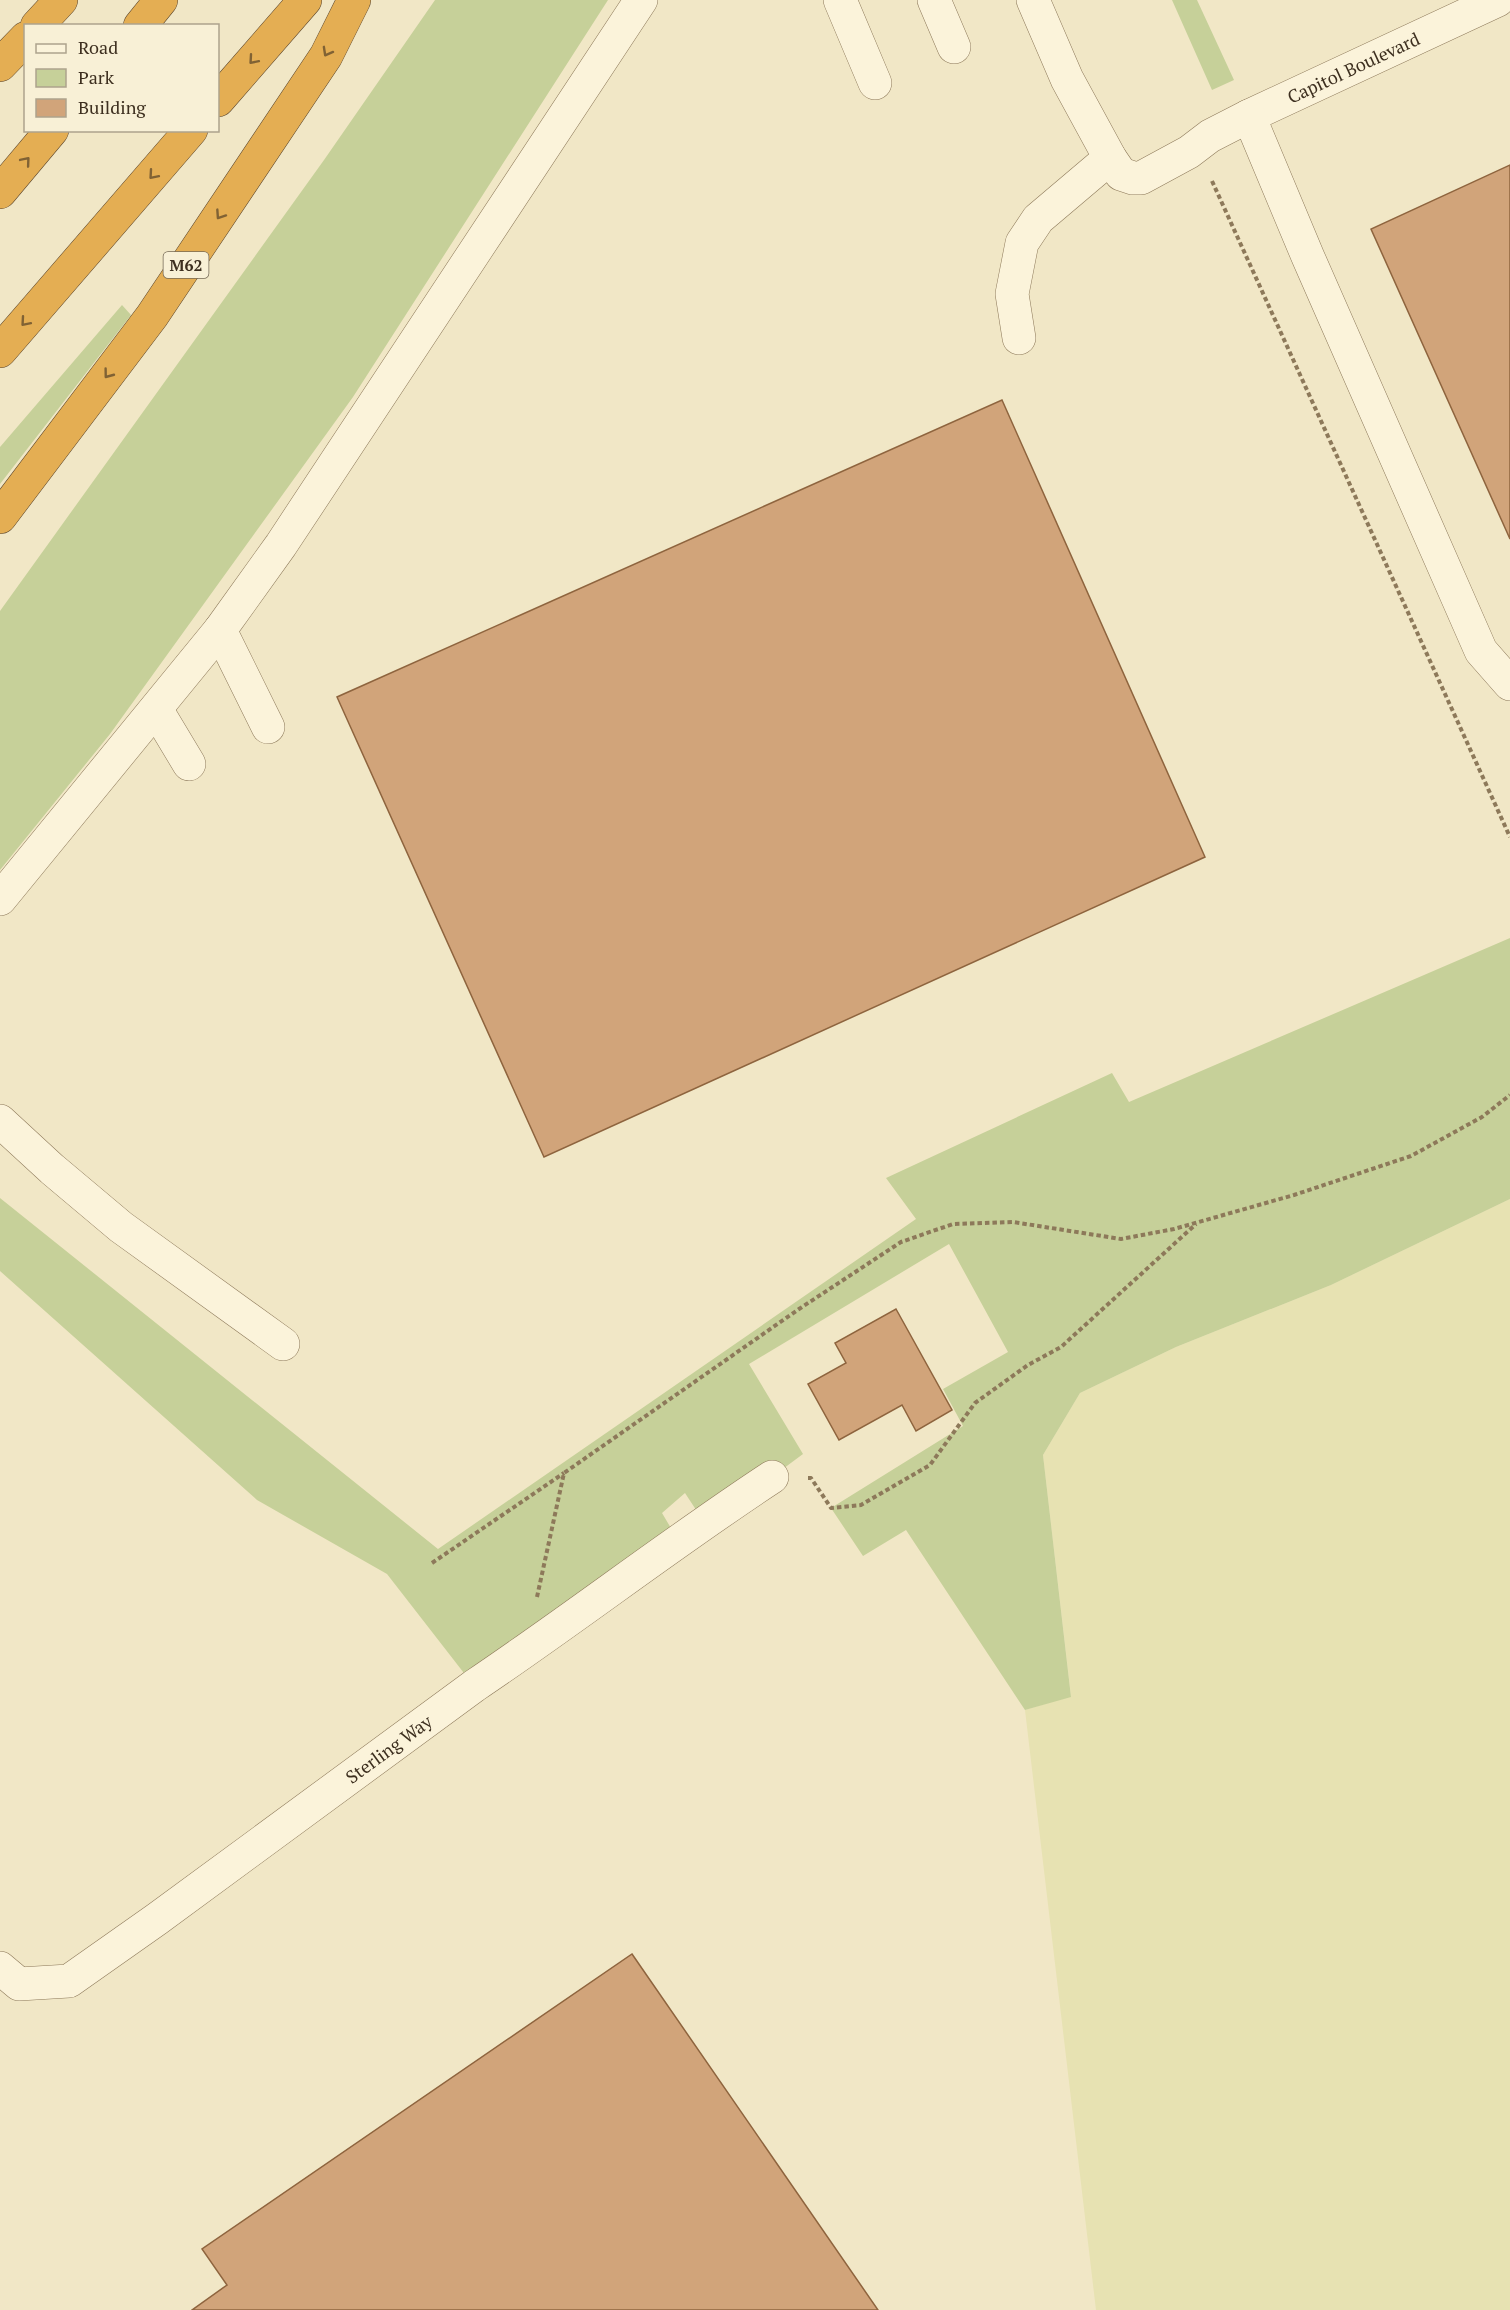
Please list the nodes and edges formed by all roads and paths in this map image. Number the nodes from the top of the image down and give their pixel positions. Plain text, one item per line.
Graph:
1 (61, 0) edge
2 (161, 0) edge
3 (305, 0) edge
4 (354, 0) edge
5 (641, 0) edge
6 (840, 0) edge
7 (934, 0) edge
8 (1033, 0) edge
9 (1498, 0) edge
10 (39, 24) edge
11 (142, 24) edge
12 (24, 40) edge
13 (954, 47) dead end
14 (0, 65) edge
15 (875, 83) dead end
16 (219, 99) edge
17 (1249, 116) junction
18 (49, 132) edge
19 (189, 132) edge
20 (1210, 136) junction
21 (1110, 158) junction
22 (0, 192) edge
23 (1020, 338) dead end
24 (0, 351) edge
25 (0, 517) edge
26 (220, 630) junction
27 (1510, 684) edge
28 (156, 709) junction
29 (268, 727) dead end
30 (189, 764) dead end
31 (1510, 837) edge
32 (0, 899) edge
33 (1510, 1095) edge
34 (0, 1121) edge
35 (1197, 1223) junction
36 (283, 1344) dead end
37 (564, 1473) junction
38 (772, 1477) joint
39 (432, 1563) dead end
40 (525, 1652) junction
41 (0, 1968) edge

1 - 10 highway
2 - 11 highway
3 -> 16 highway
4 -> 25 highway, M62
5 - 26 street
6 - 15 street
7 - 13 street
8 - 21 street, Capitol Boulevard
9 - 17 street, Capitol Boulevard
12 - 14 highway
17 - 20 street, Capitol Boulevard
17 - 27 street
22 -> 18 highway
19 -> 24 highway
20 - 21 street, Capitol Boulevard
20 - 31 path
21 - 23 street
26 - 28 street
26 - 29 street
28 - 30 street
28 - 32 street
33 - 35 path
34 - 36 street
35 - 37 path
35 - 38 path
37 - 39 path
37 - 40 path
38 - 40 street, Sterling Way
40 - 41 street, Sterling Way

